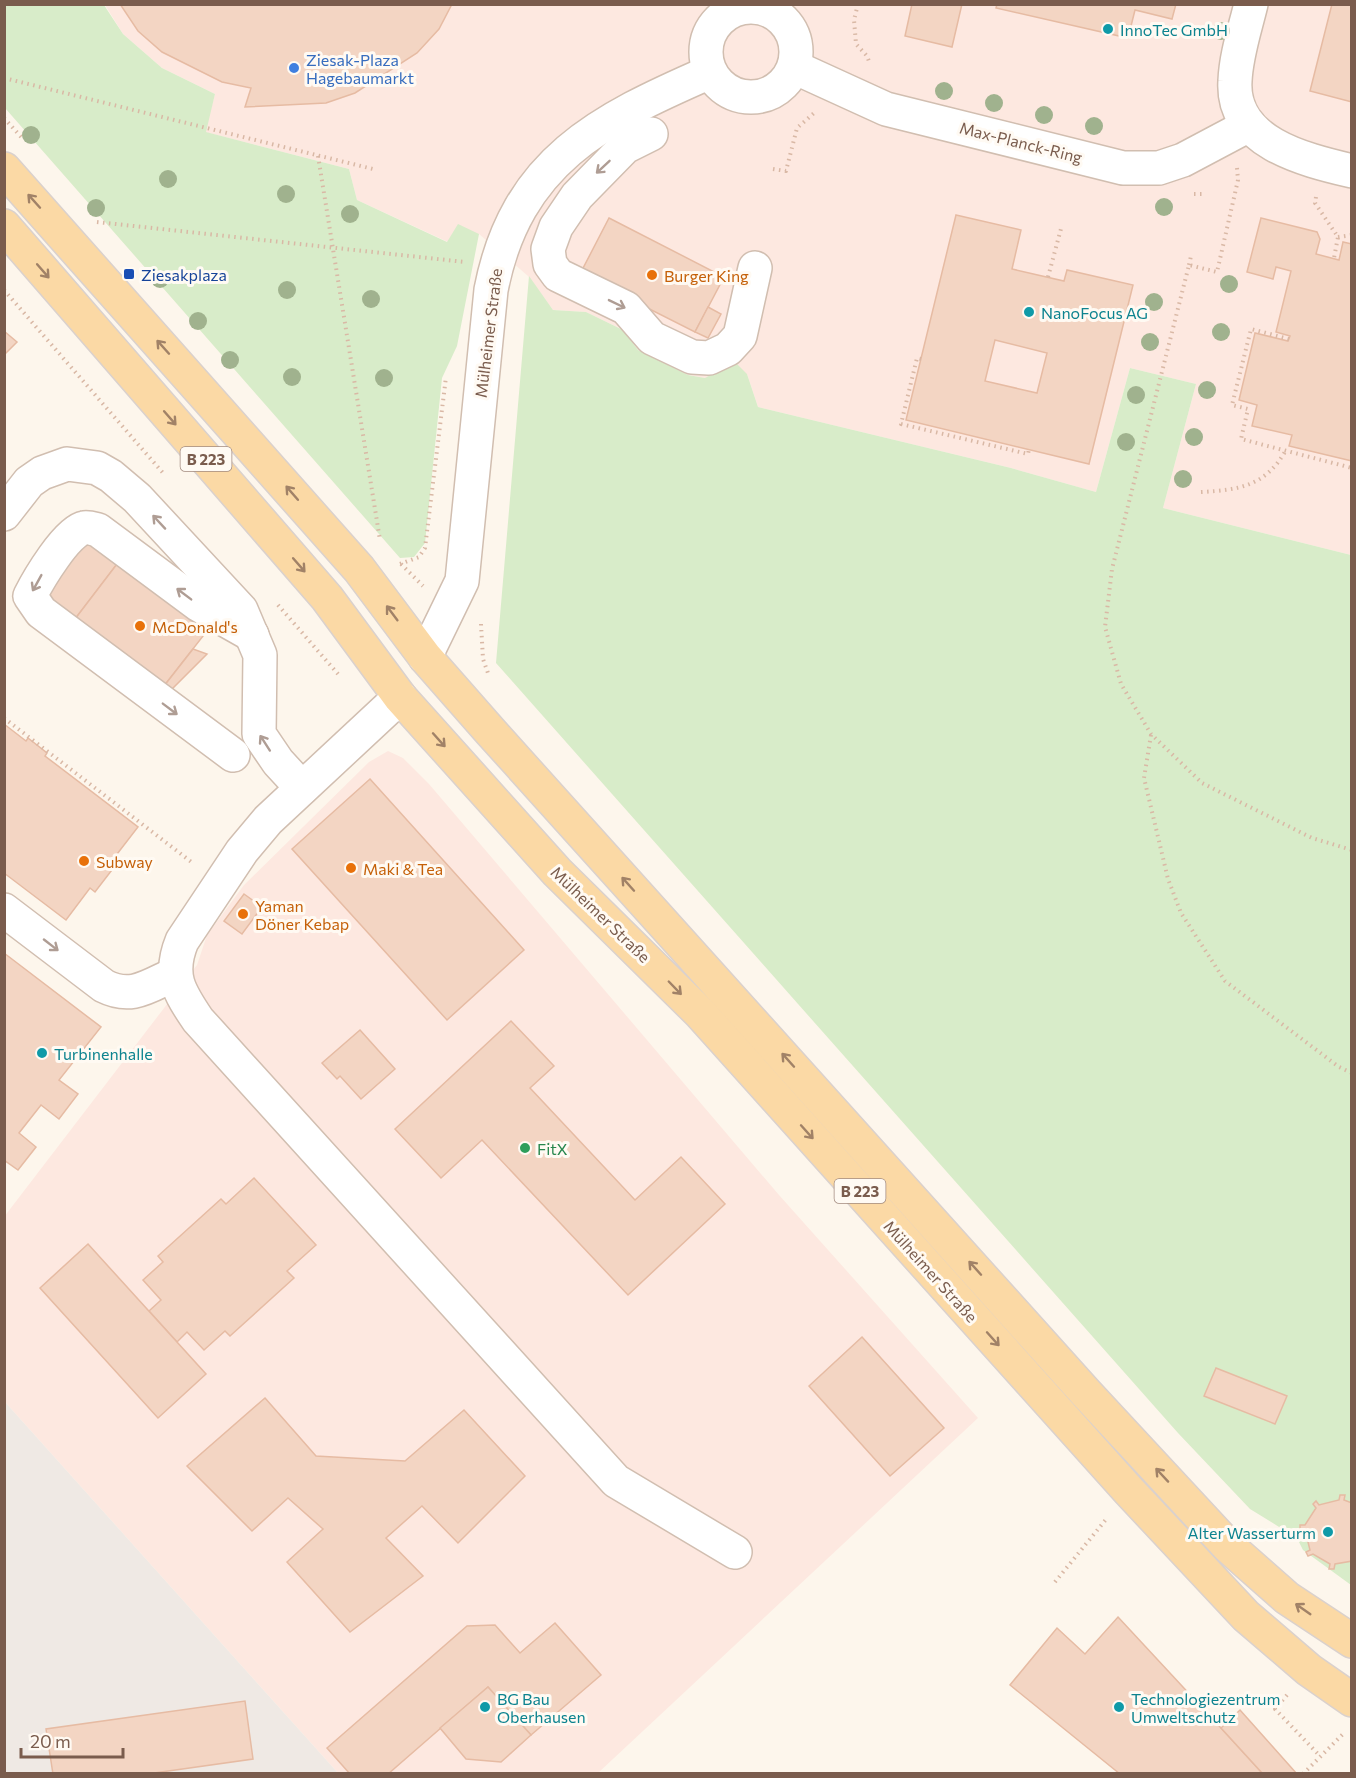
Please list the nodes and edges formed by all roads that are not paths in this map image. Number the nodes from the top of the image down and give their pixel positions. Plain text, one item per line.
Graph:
1 (1251, 4) edge
2 (794, 68) junction
3 (710, 72) junction
4 (1240, 130) junction
5 (651, 134) dead end
6 (4, 169) edge
7 (1352, 171) edge
8 (4, 226) edge
9 (755, 268) dead end
10 (4, 514) edge
11 (252, 635) junction
12 (425, 657) junction
13 (400, 697) junction
14 (233, 755) dead end
15 (302, 788) junction
16 (4, 910) edge
17 (175, 974) junction
18 (735, 1551) dead end
19 (1352, 1641) edge
20 (1352, 1700) edge

1 - 4 street
2 - 3 street
2 - 3 street
2 - 4 street, Max-Planck-Ring
3 - 12 street, Mülheimer Straße
4 - 7 street
5 -> 9 street
12 -> 6 main road, B 223
8 -> 13 main road, Mülheimer Straße / B 223
11 -> 10 street
11 -> 14 street
15 -> 11 street
12 - 13 main road, Mülheimer Straße
19 -> 12 main road, B 223
13 - 15 street, Mülheimer Straße
13 -> 20 main road, Mülheimer Straße / B 223
15 - 17 street, Mülheimer Straße
16 -> 17 street
17 - 18 street

